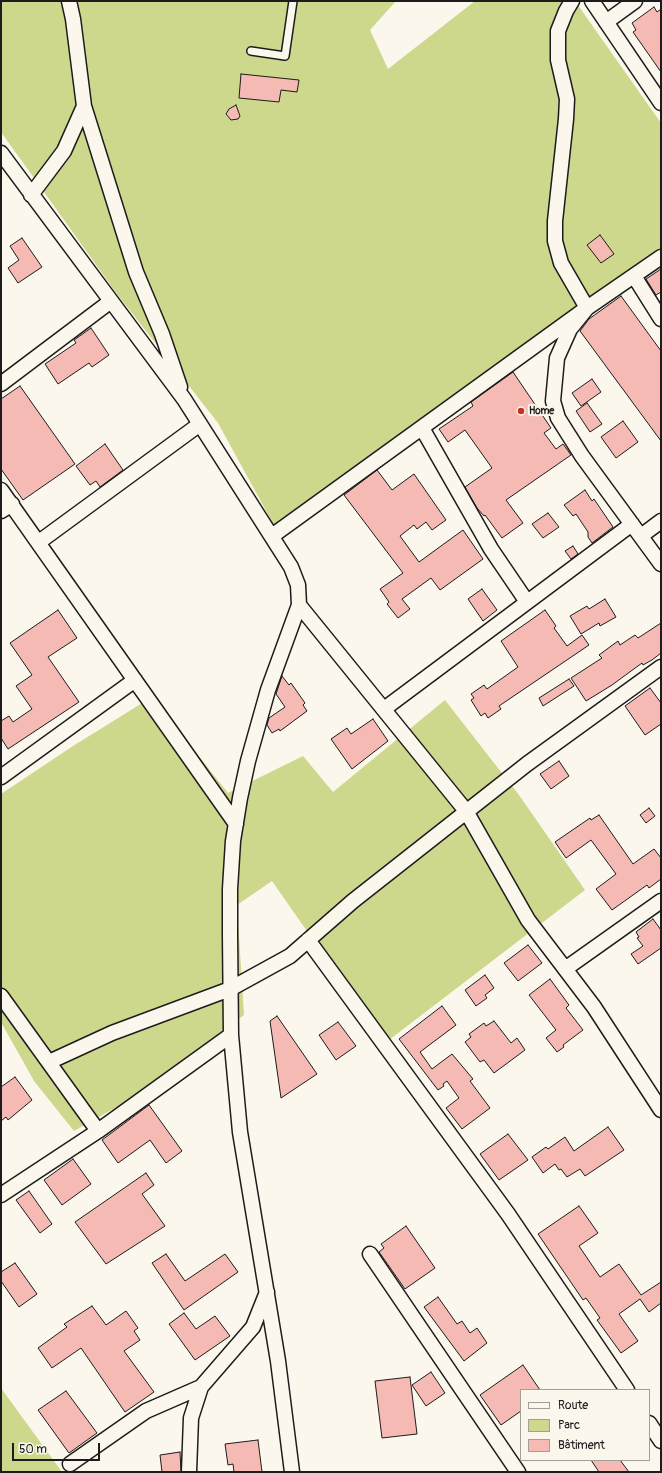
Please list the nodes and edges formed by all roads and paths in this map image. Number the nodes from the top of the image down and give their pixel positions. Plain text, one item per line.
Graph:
1 (69, 1) edge
2 (293, 1) edge
3 (572, 1) edge
4 (592, 1) edge
5 (635, 1) edge
6 (606, 22) junction
7 (251, 51) dead end
8 (661, 103) edge
9 (84, 106) junction
10 (1, 153) edge
11 (31, 195) junction
12 (661, 257) edge
13 (634, 276) junction
14 (111, 302) junction
15 (586, 308) junction
16 (661, 319) edge
17 (1, 384) edge
18 (184, 399) junction
19 (200, 424) junction
20 (422, 428) junction
21 (1, 490) edge
22 (7, 508) edge
23 (661, 521) edge
24 (632, 524) junction
25 (272, 536) junction
26 (641, 536) junction
27 (39, 542) junction
28 (661, 564) edge
29 (527, 602) junction
30 (299, 605) junction
31 (661, 667) edge
32 (135, 680) junction
33 (384, 709) junction
34 (1, 777) edge
35 (466, 811) junction
36 (236, 824) junction
37 (661, 901) edge
38 (308, 940) junction
39 (565, 969) junction
40 (230, 989) junction
41 (1, 996) edge
42 (231, 1034) junction
43 (48, 1062) junction
44 (661, 1110) edge
45 (98, 1131) junction
46 (1, 1195) edge
47 (370, 1254) dead end
48 (267, 1291) junction
49 (201, 1387) junction
50 (626, 1389) edge
51 (650, 1424) edge
52 (661, 1441) edge
53 (70, 1464) dead end
54 (189, 1472) edge
55 (292, 1472) edge
56 (518, 1472) edge

1 - 9 street
2 - 7 lane
3 - 15 street
4 - 6 street
5 - 6 street
6 - 8 street
9 - 11 street
9 - 18 street
10 - 11 street
11 - 14 street
12 - 13 street
13 - 15 street
13 - 16 street
14 - 17 street
14 - 18 street
15 - 20 street
15 - 24 street
18 - 19 street
19 - 25 street
19 - 27 street
20 - 25 street
20 - 29 street
21 - 22 street
22 - 27 street
23 - 26 street
24 - 26 street
24 - 29 street
25 - 30 street
26 - 28 street
27 - 32 street
29 - 33 street
30 - 33 street
30 - 36 street
31 - 35 street
32 - 34 street
32 - 36 street
33 - 35 street
35 - 38 street
35 - 39 street
36 - 40 street
37 - 39 street
38 - 40 street
38 - 50 street
39 - 44 street
40 - 42 street
40 - 43 street
41 - 43 street
42 - 45 street
42 - 48 street
43 - 45 street
45 - 46 street
47 - 56 street
48 - 49 street
48 - 55 street
49 - 53 street
49 - 54 street
51 - 52 street

